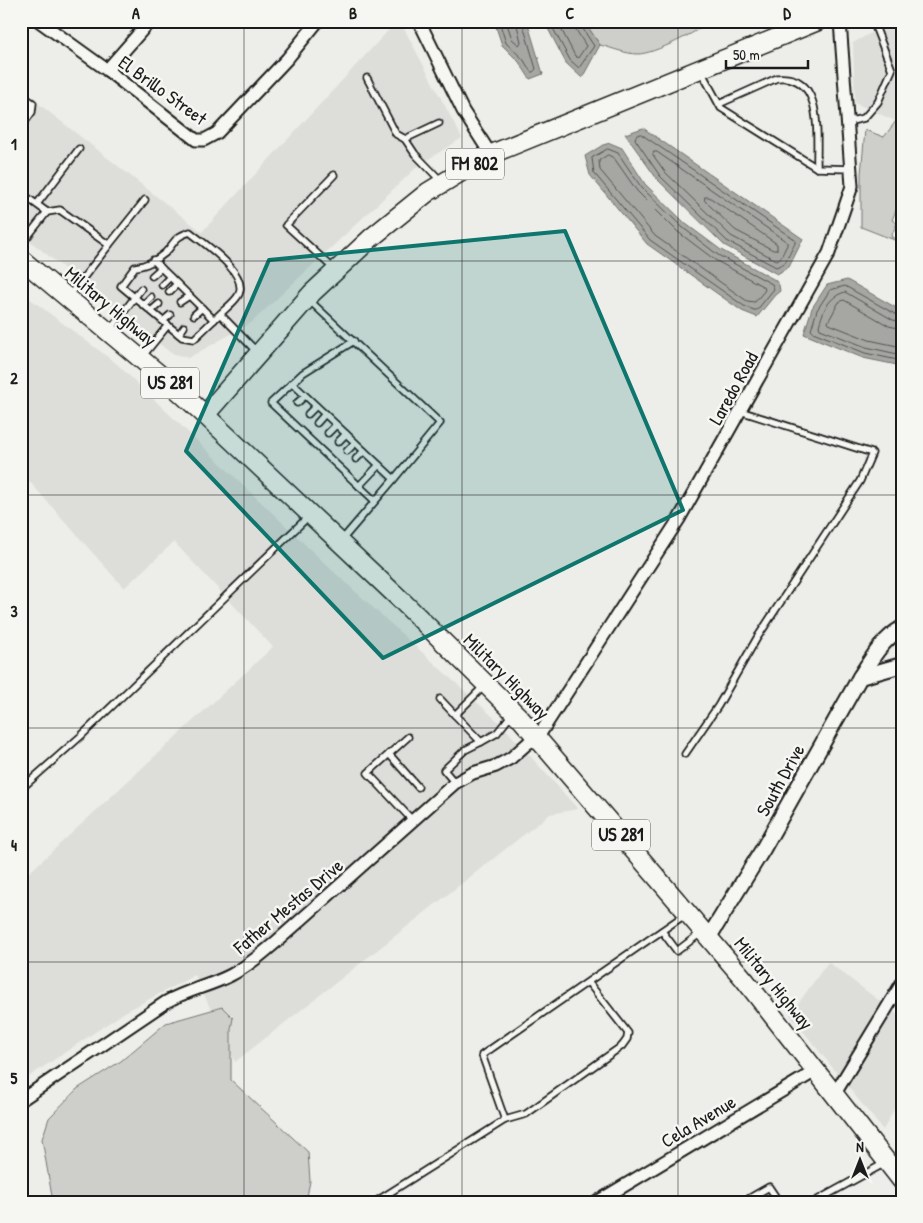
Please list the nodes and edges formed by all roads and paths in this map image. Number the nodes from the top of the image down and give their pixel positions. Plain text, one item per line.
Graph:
1 (39, 21) edge
2 (150, 21) edge
3 (318, 21) edge
4 (419, 21) edge
5 (818, 21) edge
6 (840, 21) edge
7 (872, 21) edge
8 (700, 69) junction
9 (106, 70) junction
10 (367, 78) dead end
11 (21, 95) edge
12 (719, 104) junction
13 (847, 122) junction
14 (439, 123) dead end
15 (21, 126) edge
16 (405, 139) junction
17 (79, 149) dead end
18 (489, 155) junction
19 (817, 168) junction
20 (851, 169) junction
21 (334, 175) dead end
22 (443, 183) junction
23 (21, 193) edge
24 (145, 200) dead end
25 (37, 204) junction
26 (47, 212) junction
27 (21, 245) edge
28 (109, 245) junction
29 (21, 259) edge
30 (153, 260) junction
31 (160, 268) junction
32 (336, 271) junction
33 (152, 276) dead end
34 (170, 277) junction
35 (178, 284) junction
36 (162, 285) dead end
37 (141, 289) dead end
38 (169, 292) dead end
39 (189, 296) junction
40 (68, 297) junction
41 (134, 297) junction
42 (151, 297) dead end
43 (308, 298) junction
44 (180, 302) dead end
45 (159, 304) dead end
46 (143, 305) junction
47 (202, 308) junction
48 (151, 311) junction
49 (170, 314) dead end
50 (194, 314) dead end
51 (220, 314) junction
52 (214, 320) junction
53 (165, 323) junction
54 (184, 327) dead end
55 (108, 331) junction
56 (179, 334) junction
57 (354, 341) junction
58 (259, 354) junction
59 (141, 359) junction
60 (292, 383) junction
61 (305, 396) junction
62 (297, 404) dead end
63 (316, 406) junction
64 (740, 411) junction
65 (308, 414) dead end
66 (325, 414) junction
67 (205, 415) junction
68 (317, 423) dead end
69 (336, 425) junction
70 (328, 433) dead end
71 (346, 434) junction
72 (338, 442) dead end
73 (355, 443) junction
74 (347, 451) dead end
75 (364, 451) junction
76 (356, 459) dead end
77 (379, 465) junction
78 (394, 479) junction
79 (359, 486) junction
80 (375, 501) junction
81 (311, 515) junction
82 (340, 542) junction
83 (902, 628) edge
84 (902, 665) edge
85 (860, 677) junction
86 (487, 684) junction
87 (440, 699) dead end
88 (514, 712) junction
89 (455, 716) junction
90 (408, 737) dead end
91 (538, 737) junction
92 (481, 742) junction
93 (389, 754) junction
94 (685, 754) dead end
95 (455, 783) junction
96 (418, 787) dead end
97 (21, 789) edge
98 (413, 821) junction
99 (688, 913) junction
100 (662, 931) junction
101 (706, 934) junction
102 (588, 982) junction
103 (902, 984) edge
104 (817, 1070) junction
105 (834, 1095) junction
106 (21, 1100) edge
107 (505, 1120) junction
108 (886, 1162) junction
109 (902, 1181) edge
110 (375, 1202) edge
111 (597, 1202) edge
112 (743, 1202) edge
113 (779, 1202) edge
114 (814, 1202) edge

1 - 9 street, El Brillo Street
2 - 9 street
3 - 9 street, El Brillo Street
4 - 18 street
5 - 8 main road, FM 802
6 - 13 street, Laredo Road
7 - 13 lane
8 - 12 lane
8 - 18 main road, FM 802
10 - 16 lane
11 - 15 lane
12 - 19 lane
12 - 19 lane
13 - 20 street, Laredo Road
14 - 16 lane
16 - 22 lane
17 - 25 lane
18 - 22 main road, FM 802
19 - 20 lane
20 - 64 street, Laredo Road
21 - 32 lane
22 - 32 main road, FM 802
23 - 25 lane
24 - 28 lane
25 - 26 lane
26 - 27 lane
26 - 28 lane
28 - 40 lane
29 - 40 main road, Military Highway / US 281
30 - 31 lane
30 - 41 lane
30 - 51 lane
31 - 33 lane
31 - 34 lane
32 - 43 main road, FM 802
34 - 35 lane
34 - 36 lane
35 - 38 lane
35 - 39 lane
37 - 41 lane
39 - 44 lane
39 - 47 lane
40 - 55 main road, Military Highway / US 281
41 - 46 lane
41 - 55 lane
42 - 46 lane
43 - 57 lane
43 - 58 main road, FM 802
45 - 48 lane
46 - 48 lane
47 - 50 lane
47 - 52 lane
48 - 53 lane
49 - 53 lane
51 - 52 lane
51 - 58 lane
52 - 56 lane
53 - 56 lane
53 - 59 lane
54 - 56 lane
55 - 59 main road, Military Highway / US 281
57 - 60 lane
57 - 78 lane
58 - 67 main road, FM 802
59 - 67 main road, Military Highway / US 281
60 - 61 lane
60 - 79 lane
61 - 62 lane
61 - 63 lane
63 - 65 lane
63 - 66 lane
64 - 91 street, Laredo Road
64 - 94 lane
66 - 68 lane
66 - 69 lane
67 - 81 main road, Military Highway / US 281
69 - 70 lane
69 - 71 lane
71 - 72 lane
71 - 73 lane
73 - 74 lane
73 - 75 lane
75 - 76 lane
75 - 77 lane
77 - 78 lane
77 - 79 lane
78 - 80 lane
79 - 80 lane
80 - 82 lane
81 - 82 main road, Military Highway / US 281
81 - 97 lane
82 - 86 main road, Military Highway / US 281
83 - 85 street, South Drive
84 - 85 street
85 - 101 street, South Drive
86 - 88 main road, Military Highway / US 281
86 - 89 lane
87 - 89 lane
88 - 91 main road, Military Highway / US 281
88 - 92 lane
89 - 92 lane
90 - 93 lane
91 - 95 street, Father Mestas Drive
91 - 99 main road, Military Highway / US 281
92 - 95 lane
93 - 96 lane
93 - 98 lane
95 - 98 street, Father Mestas Drive
98 - 106 street, Father Mestas Drive
99 - 100 lane
99 - 101 main road, Military Highway / US 281
100 - 101 lane
100 - 102 lane
101 - 104 main road, Military Highway / US 281
102 - 107 lane
102 - 107 lane
103 - 105 street
104 - 105 main road, Military Highway / US 281
104 - 111 street, Cela Avenue
105 - 108 main road, Military Highway / US 281
107 - 110 lane
108 - 109 main road, Military Highway / US 281
108 - 114 lane
112 - 113 lane

